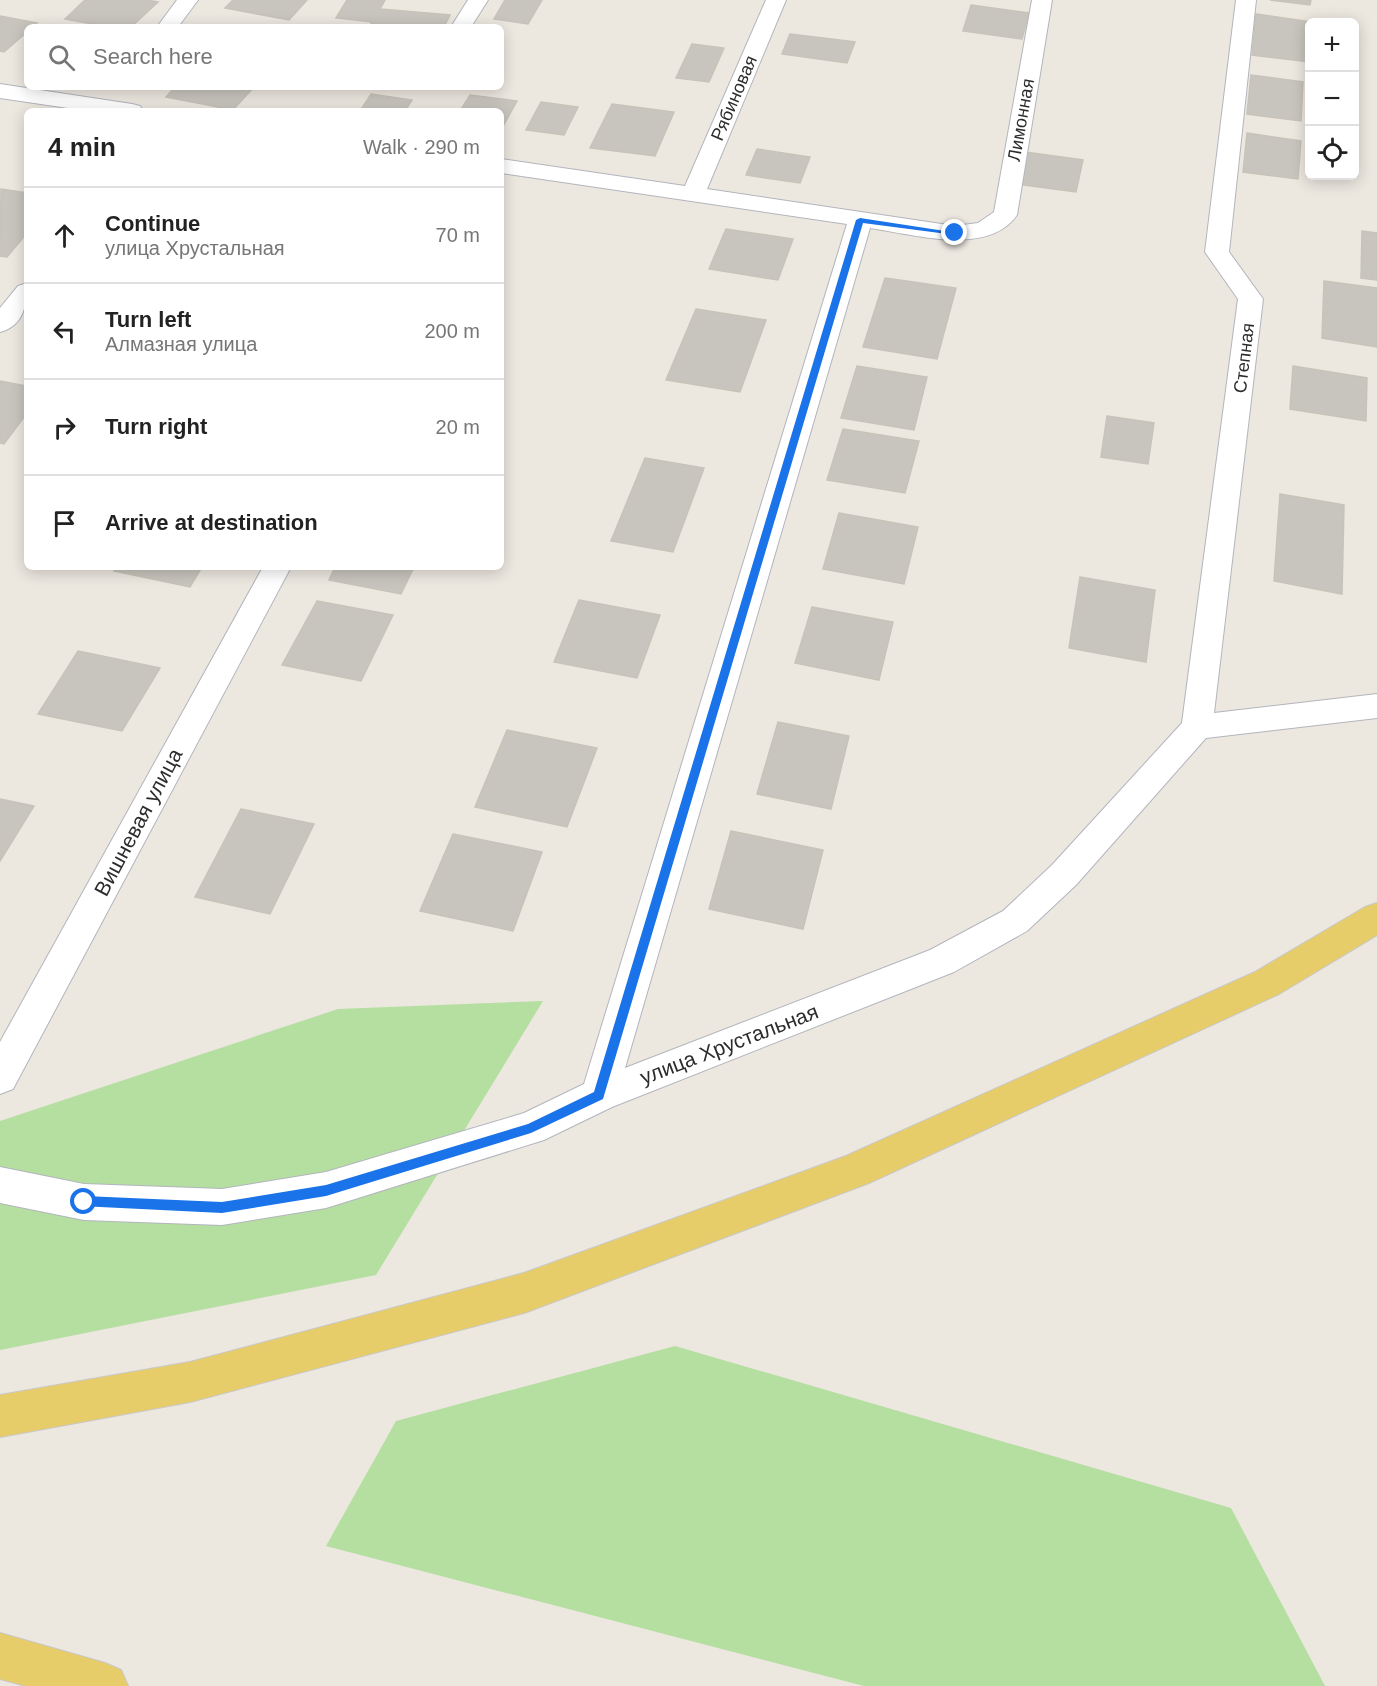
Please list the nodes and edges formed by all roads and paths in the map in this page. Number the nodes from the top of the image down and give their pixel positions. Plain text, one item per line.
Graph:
1 (188, 0) edge
2 (478, 0) edge
3 (776, 0) edge
4 (1042, 0) edge
5 (1246, 0) edge
6 (169, 24) edge
7 (463, 24) edge
8 (118, 90) edge
9 (0, 91) edge
10 (104, 107) junction
11 (111, 108) edge
12 (504, 166) edge
13 (693, 195) junction
14 (860, 220) junction
15 (24, 295) edge
16 (0, 324) edge
17 (275, 570) edge
18 (1377, 706) edge
19 (1197, 727) junction
20 (1377, 917) edge
21 (0, 1077) edge
22 (599, 1095) junction
23 (0, 1185) edge
24 (0, 1416) edge
25 (0, 1656) edge
26 (105, 1686) edge

1 - 6 street
2 - 7 street
3 - 13 street, Рябиновая
4 - 14 street, Лимонная
5 - 19 street, Степная
8 - 10 street
9 - 10 street
10 - 11 street
12 - 13 street
13 - 14 street
14 - 22 street
15 - 16 street
17 - 21 street, Вишневая улица
18 - 19 street
19 - 22 street, улица Хрустальная
20 - 24 main road
22 - 23 street, улица Хрустальная
25 - 26 main road

